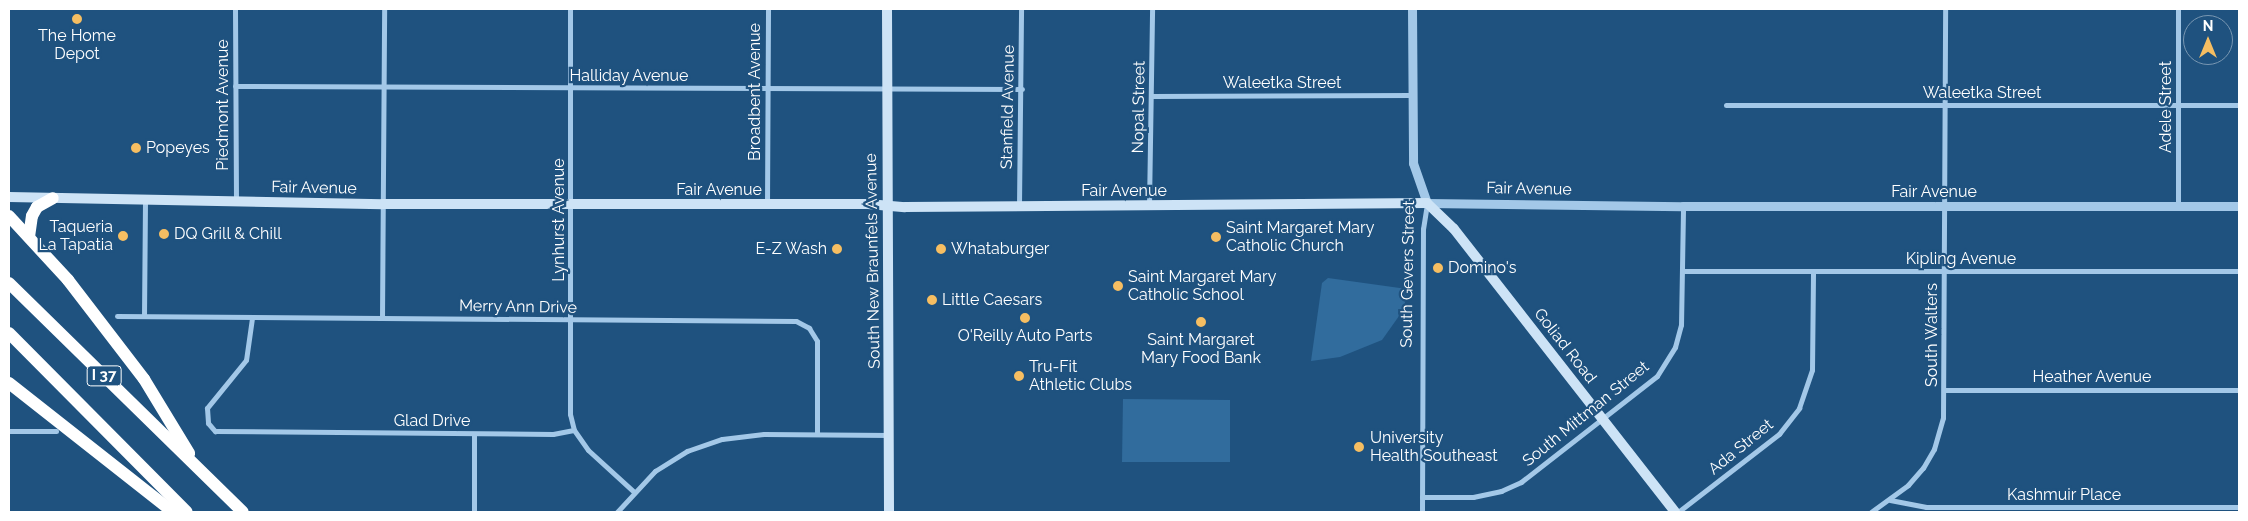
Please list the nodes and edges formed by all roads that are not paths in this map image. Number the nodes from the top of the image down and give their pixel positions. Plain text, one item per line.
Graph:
1 (235, 9) edge
2 (384, 9) edge
3 (570, 9) edge
4 (768, 9) edge
5 (887, 9) edge
6 (1021, 9) edge
7 (1152, 9) edge
8 (1412, 9) edge
9 (1945, 9) edge
10 (2178, 9) edge
11 (235, 86) junction
12 (384, 87) junction
13 (886, 88) junction
14 (571, 89) junction
15 (768, 89) junction
16 (1022, 89) junction
17 (1412, 95) junction
18 (1152, 96) junction
19 (1726, 104) dead end
20 (1945, 105) junction
21 (2239, 105) edge
22 (2178, 106) junction
23 (9, 197) edge
24 (53, 198) junction
25 (145, 198) junction
26 (236, 201) junction
27 (1427, 202) junction
28 (383, 204) junction
29 (571, 204) junction
30 (767, 205) junction
31 (887, 206) junction
32 (1019, 206) junction
33 (1149, 206) junction
34 (1683, 206) junction
35 (2178, 206) junction
36 (2239, 206) edge
37 (1944, 207) junction
38 (9, 216) edge
39 (28, 237) junction
40 (1683, 271) junction
41 (1813, 271) junction
42 (2239, 271) edge
43 (1944, 272) junction
44 (9, 283) edge
45 (117, 316) dead end
46 (144, 316) junction
47 (252, 318) junction
48 (382, 318) junction
49 (571, 320) junction
50 (9, 333) edge
51 (9, 383) edge
52 (1944, 390) junction
53 (2239, 390) edge
54 (1604, 420) junction
55 (574, 430) junction
56 (9, 431) edge
57 (56, 431) dead end
58 (474, 434) junction
59 (817, 434) junction
60 (890, 434) junction
61 (198, 468) junction
62 (633, 491) junction
63 (1422, 497) junction
64 (1890, 500) junction
65 (2239, 508) edge
66 (2178, 510) edge
67 (173, 512) edge
68 (187, 512) edge
69 (244, 512) edge
70 (474, 512) edge
71 (617, 512) edge
72 (889, 512) edge
73 (1422, 512) edge
74 (1677, 512) edge
75 (1871, 512) edge

1 - 11 street, Piedmont Avenue
2 - 12 street
3 - 14 street, Lynhurst Avenue
4 - 15 street, Broadbent Avenue
5 - 13 main road, South New Braunfels Avenue
6 - 16 street, Stanfield Avenue
7 - 18 street, Nopal Street
8 - 17 street, South Gevers Street
9 - 20 street, South Walters
10 - 22 street, Adele Street
11 - 12 street, Halliday Avenue
11 - 26 street, Piedmont Avenue
12 - 14 street, Halliday Avenue
12 - 28 street
13 - 15 street, Halliday Avenue
13 - 16 street, Halliday Avenue
13 - 31 main road, South New Braunfels Avenue
14 - 15 street, Halliday Avenue
14 - 29 street, Lynhurst Avenue
15 - 30 street, Broadbent Avenue
16 - 32 street, Stanfield Avenue
17 - 18 street, Waleetka Street
17 - 27 street, South Gevers Street
18 - 33 street, Nopal Street
19 - 20 street, Waleetka Street
20 - 22 street, Waleetka Street
20 - 37 street, South Walters
21 - 22 street, Waleetka Street
22 - 35 street, Adele Street
23 - 24 main road, Fair Avenue
24 - 25 main road, Fair Avenue
24 - 39 highway
25 - 26 main road, Fair Avenue
25 - 46 street
26 - 28 main road, Fair Avenue
27 - 33 main road, Fair Avenue
27 - 34 street, Fair Avenue
27 - 54 main road, Goliad Road
27 - 63 street, South Gevers Street
28 - 29 main road, Fair Avenue
28 - 48 street
29 - 30 main road, Fair Avenue
29 - 49 street, Lynhurst Avenue
30 - 31 main road, Fair Avenue
31 - 32 main road, Fair Avenue
31 - 60 main road, South New Braunfels Avenue
32 - 33 main road, Fair Avenue
34 - 37 street, Fair Avenue
34 - 40 street, South Mittman Street
35 - 36 street, Fair Avenue
35 - 37 street, Fair Avenue
37 - 43 street, South Walters
38 - 39 highway
39 - 61 highway
40 - 41 street, Kipling Avenue
40 - 54 street, South Mittman Street
41 - 43 street, Kipling Avenue
41 - 74 street, Ada Street
42 - 43 street, Kipling Avenue
43 - 52 street, South Walters
44 - 61 highway, I 37
45 - 46 street, Merry Ann Drive
46 - 47 street, Merry Ann Drive
47 - 48 street, Merry Ann Drive
47 - 58 street, Glad Drive
48 - 49 street, Merry Ann Drive
49 - 55 street, Lynhurst Avenue
49 - 59 street, Merry Ann Drive
50 - 68 highway, I 37
51 - 67 highway
52 - 53 street, Heather Avenue
52 - 64 street, South Walters
54 - 63 street, South Mittman Street
54 - 74 main road, Goliad Road
55 - 58 street, Glad Drive
55 - 62 street
56 - 57 street
58 - 70 street
59 - 60 street
59 - 62 street
60 - 72 main road, South New Braunfels Avenue
61 - 69 highway, I 37
62 - 71 street
63 - 73 street, South Gevers Street
64 - 66 street, Kashmuir Place
64 - 75 street, South Walters
65 - 66 street, Kashmuir Place

